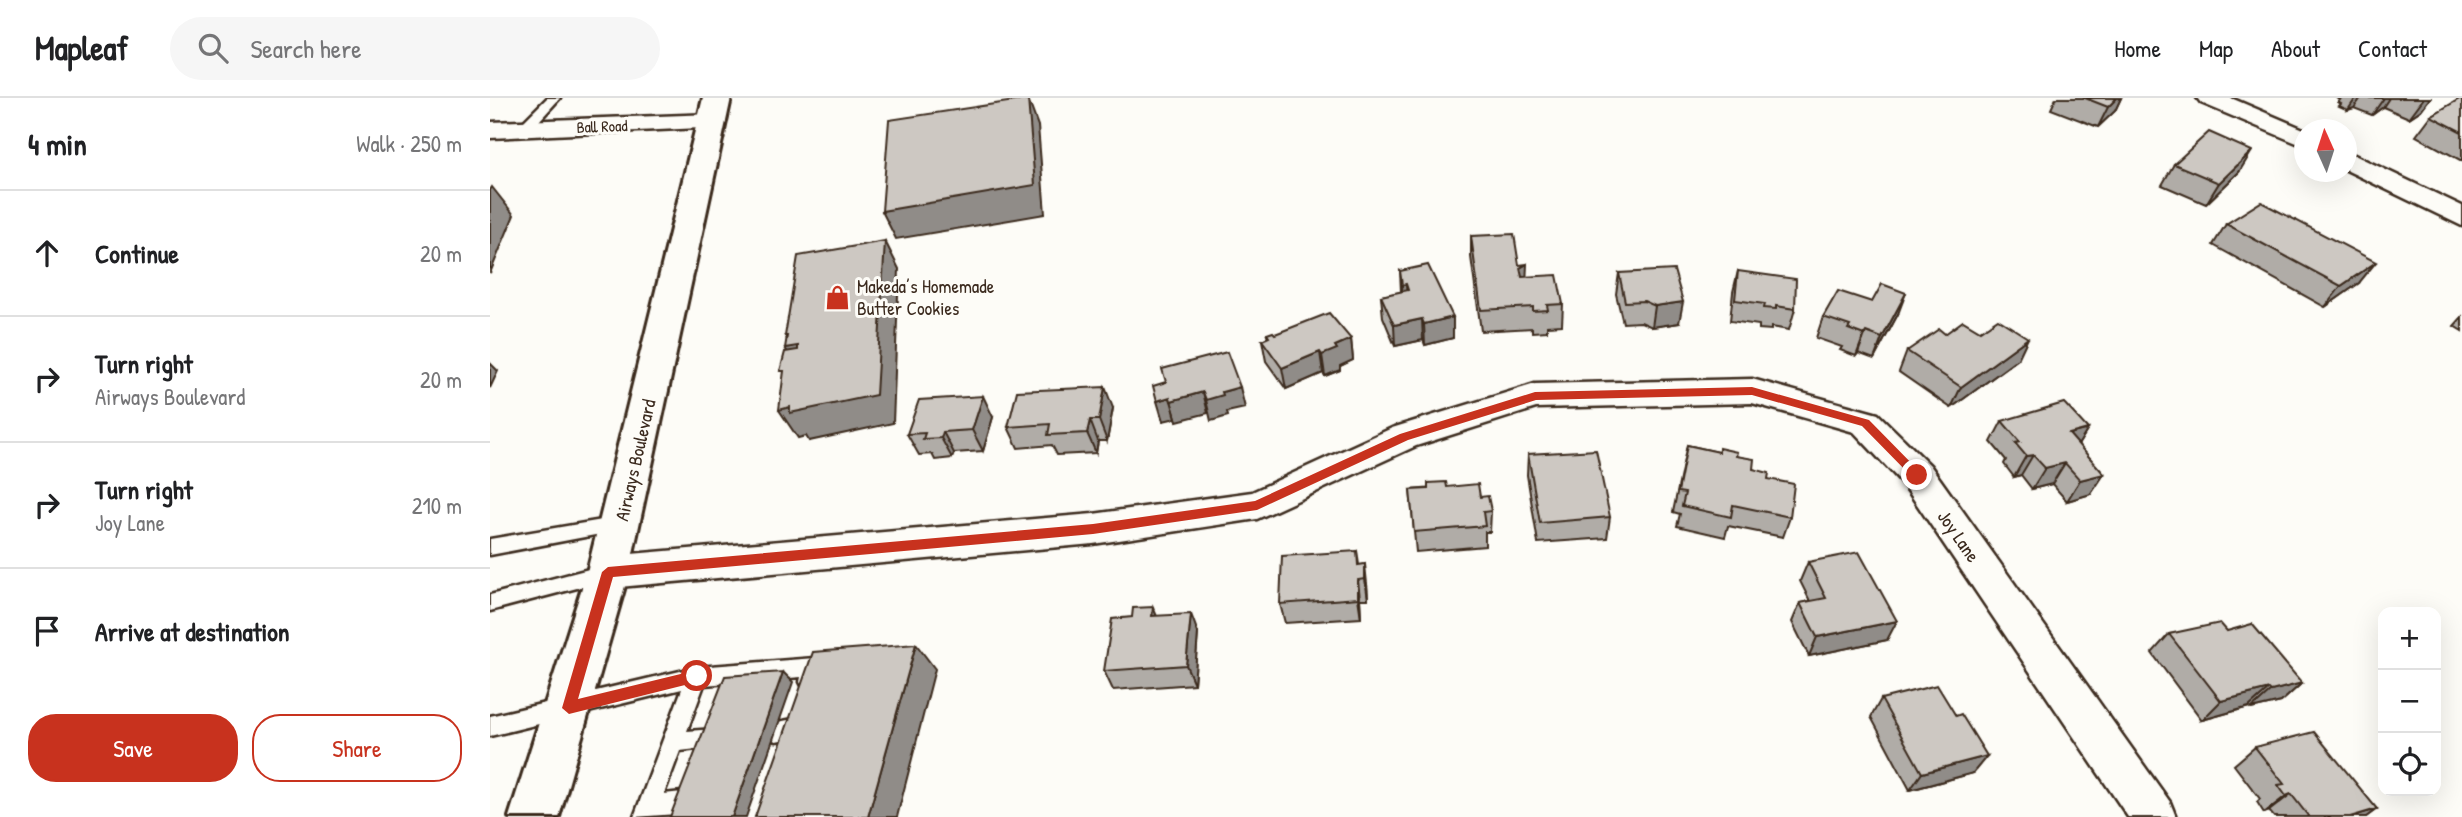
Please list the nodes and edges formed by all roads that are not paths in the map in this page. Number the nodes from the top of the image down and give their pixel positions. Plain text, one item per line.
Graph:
1 (554, 98) edge
2 (2210, 98) edge
3 (715, 110) edge
4 (524, 129) junction
5 (490, 130) edge
6 (2294, 133) edge
7 (2357, 164) edge
8 (2462, 217) edge
9 (620, 524) junction
10 (490, 547) edge
11 (608, 572) junction
12 (490, 603) edge
13 (697, 676) junction
14 (569, 708) junction
15 (490, 726) edge
16 (715, 739) edge
17 (673, 742) junction
18 (786, 751) edge
19 (691, 802) edge
20 (647, 812) edge
21 (534, 817) edge
22 (2154, 817) edge

1 - 4 lane
2 - 6 street
3 - 4 street, Ball Road
3 - 9 main road, Airways Boulevard
4 - 5 street, Ball Road
7 - 8 street
9 - 10 lane
9 - 11 main road, Airways Boulevard
11 - 12 lane
11 - 14 main road, Airways Boulevard
11 - 22 street, Joy Lane
13 - 14 lane
13 - 17 lane
13 - 18 lane
14 - 15 lane
14 - 21 main road, Airways Boulevard
16 - 17 lane
17 - 20 lane
19 - 20 lane

